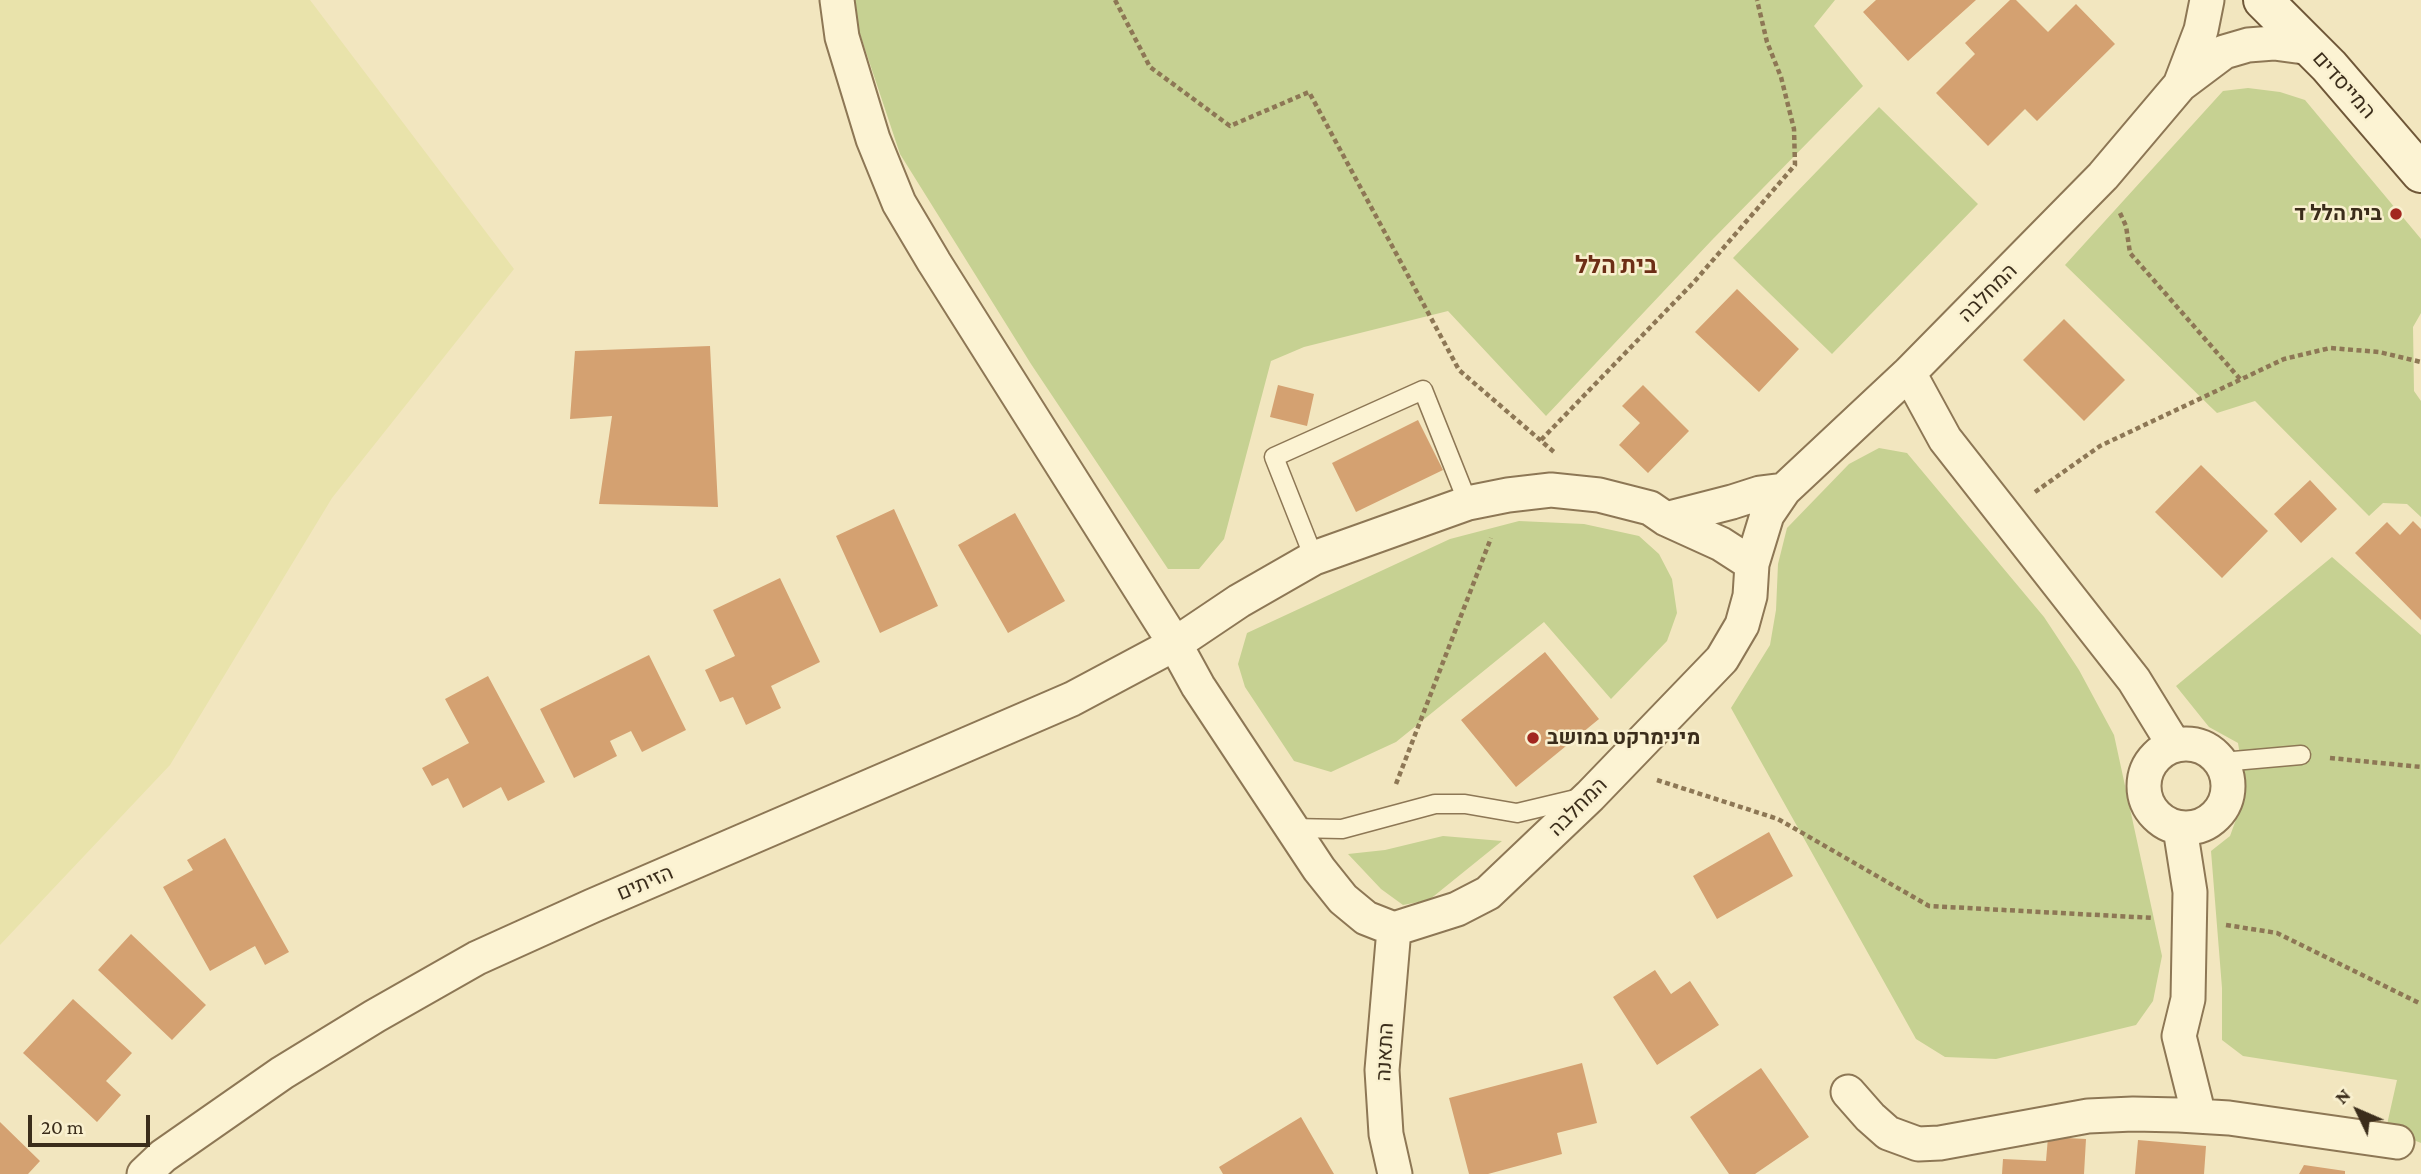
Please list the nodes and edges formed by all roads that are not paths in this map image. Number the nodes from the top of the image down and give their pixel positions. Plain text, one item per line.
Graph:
1 (836, 0) edge
2 (2207, 0) edge
3 (2263, 0) edge
4 (2311, 48) junction
5 (2180, 85) junction
6 (2421, 173) edge
7 (1909, 373) junction
8 (1784, 490) junction
9 (1468, 503) junction
10 (1665, 519) junction
11 (1314, 558) junction
12 (1752, 564) junction
13 (1239, 601) junction
14 (1175, 644) junction
15 (1198, 686) junction
16 (2174, 745) junction
17 (2301, 755) road end
18 (2222, 762) junction
19 (1590, 796) junction
20 (1292, 828) junction
21 (2180, 828) junction
22 (1394, 929) junction
23 (1848, 1092) dead end
24 (2199, 1116) junction
25 (2397, 1142) dead end
26 (144, 1174) edge
27 (1395, 1174) edge

1 - 14 street
2 - 5 street, המחלבה
3 - 4 main road, המייסדים
4 - 5 street, המחלבה
4 - 6 main road, המייסדים
5 - 7 street, המחלבה
7 - 8 street, המחלבה
7 - 16 street
8 - 10 street
8 - 12 street, המחלבה
9 - 10 street
9 - 11 street
9 - 11 lane
10 - 12 street
11 - 13 street
12 - 19 street, המחלבה
13 - 14 street, הזיתים
13 - 15 street
14 - 15 street
14 - 26 street, הזיתים
15 - 20 street
16 - 18 street
16 - 21 street
17 - 18 lane
18 - 21 street
19 - 20 lane
19 - 22 street, המחלבה
20 - 22 street
21 - 24 street
22 - 27 street, התאנה
23 - 24 street
24 - 25 street

